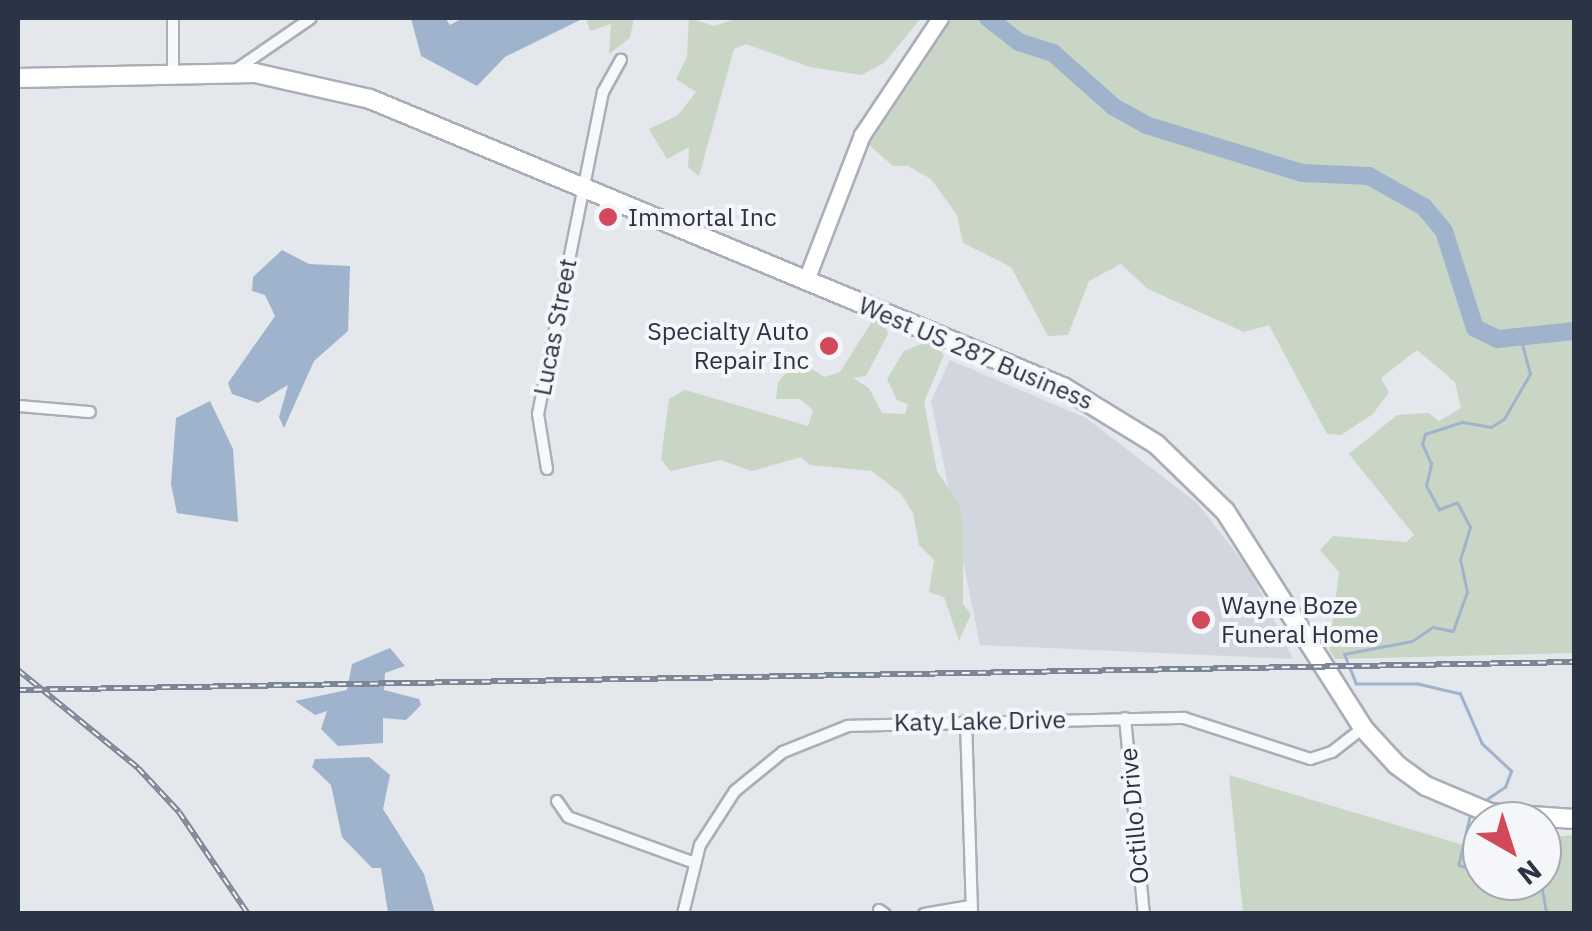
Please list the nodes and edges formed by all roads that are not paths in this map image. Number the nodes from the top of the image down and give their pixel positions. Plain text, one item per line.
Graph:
1 (173, 18) edge
2 (311, 18) edge
3 (940, 18) edge
4 (620, 60) dead end
5 (234, 72) junction
6 (173, 73) junction
7 (18, 78) edge
8 (582, 186) junction
9 (806, 280) junction
10 (18, 406) edge
11 (90, 412) dead end
12 (547, 469) dead end
13 (1125, 718) junction
14 (966, 720) junction
15 (1363, 728) junction
16 (558, 800) dead end
17 (1574, 819) edge
18 (695, 863) junction
19 (971, 910) edge
20 (684, 914) edge
21 (924, 914) edge
22 (1144, 914) edge

1 - 6 street
2 - 5 street
3 - 9 main road
4 - 8 street, Lucas Street
5 - 6 main road, West US 287 Business
5 - 8 main road, West US 287 Business
6 - 7 main road, West US 287 Business
8 - 9 main road, West US 287 Business
8 - 12 street, Lucas Street
9 - 15 main road, West US 287 Business
10 - 11 street
13 - 14 street, Katy Lake Drive
13 - 15 street, Katy Lake Drive
13 - 22 street, Octillo Drive
14 - 18 street, Katy Lake Drive
14 - 19 street
15 - 17 main road, West US 287 Business
16 - 18 street
18 - 20 street, Katy Lake Drive
19 - 21 street

